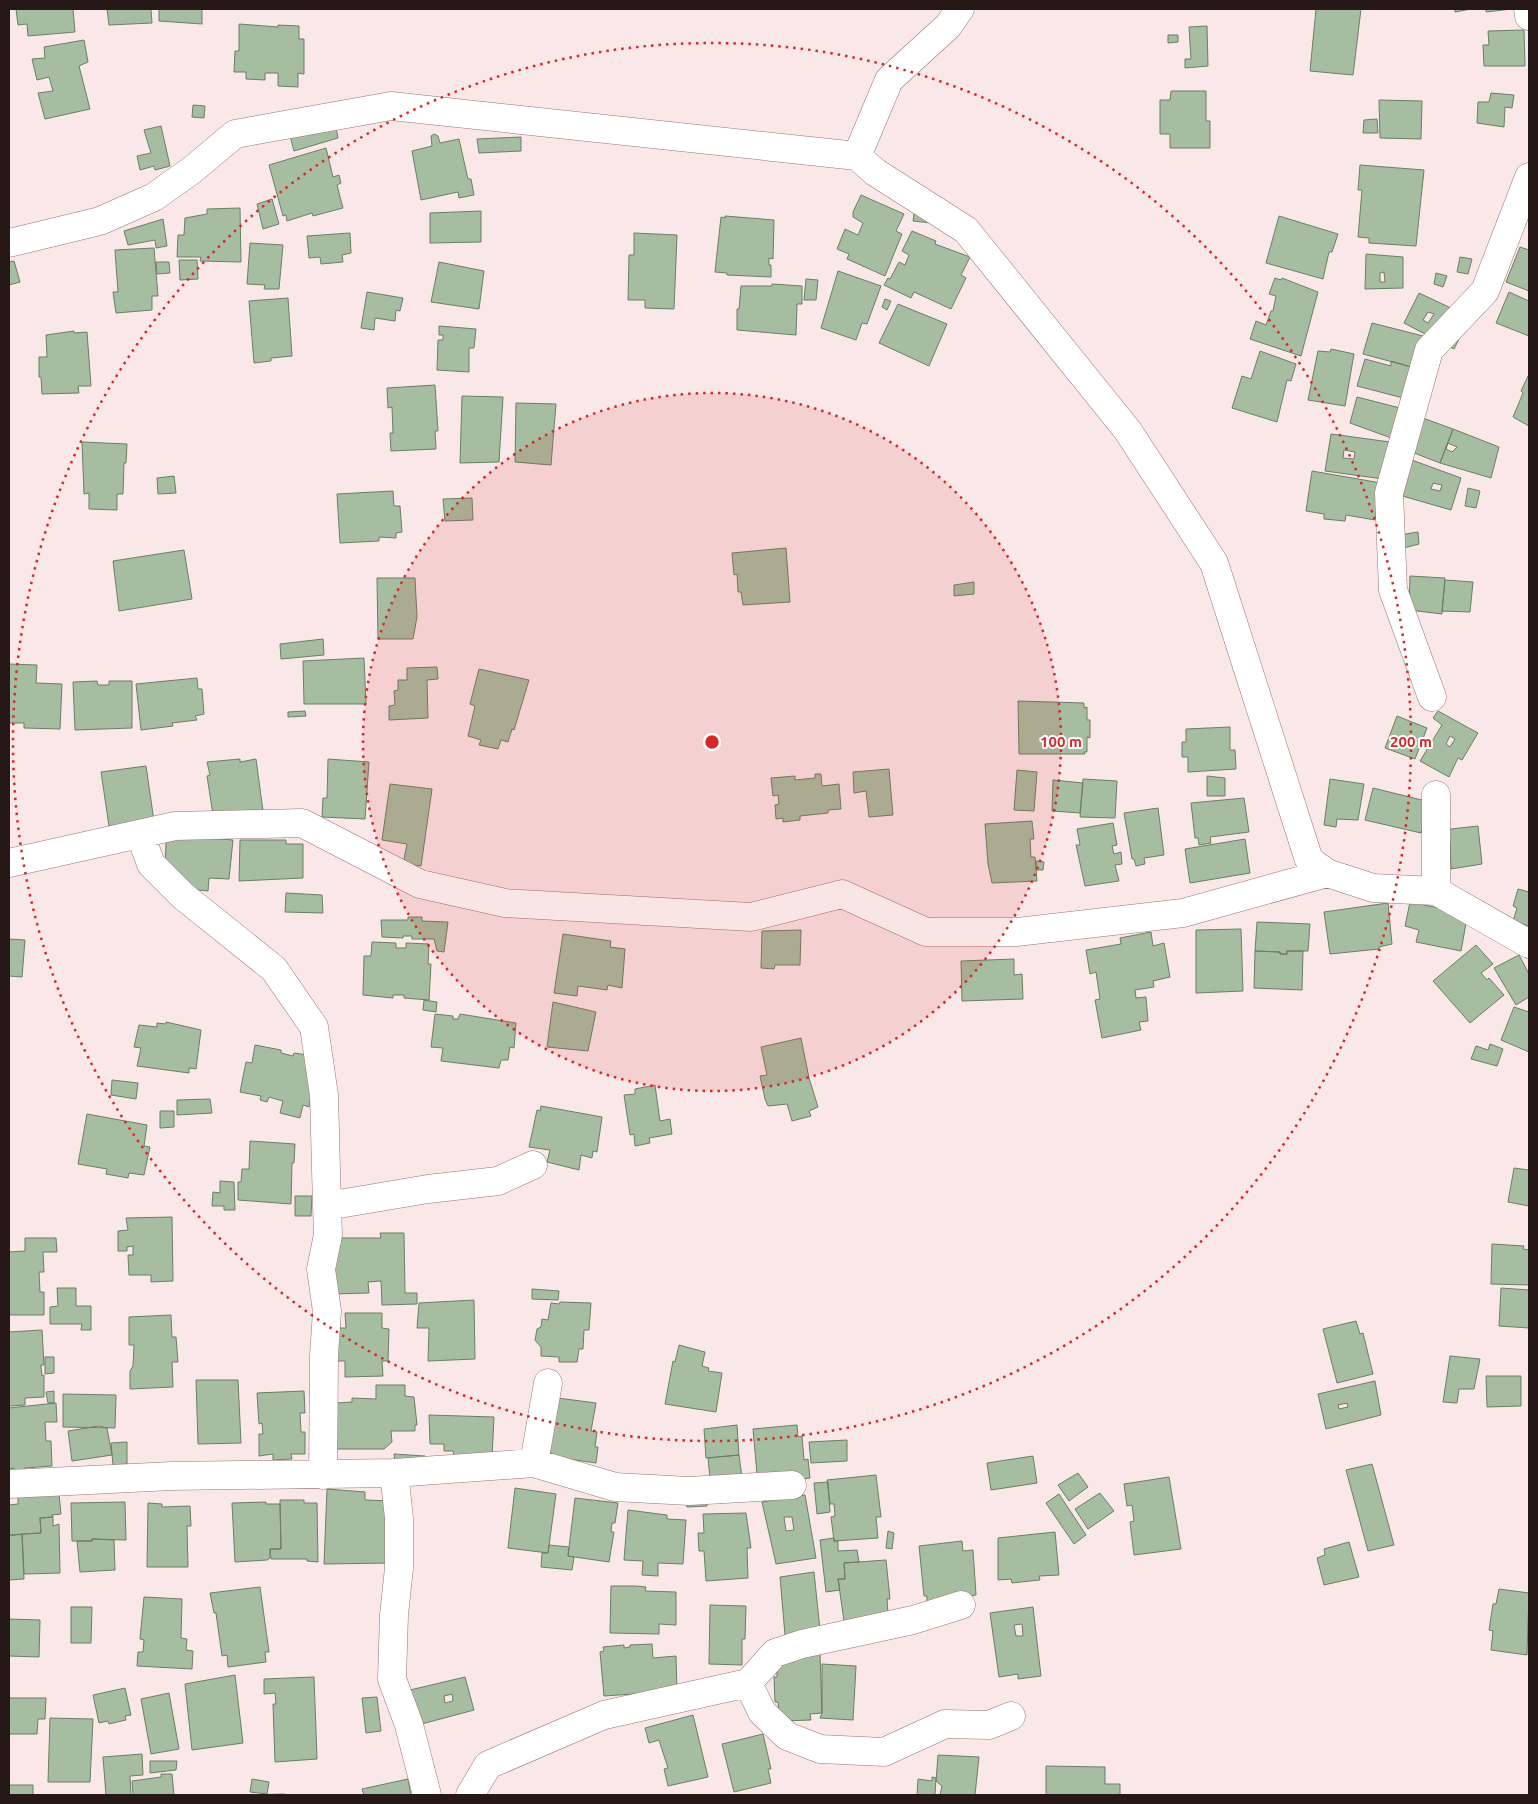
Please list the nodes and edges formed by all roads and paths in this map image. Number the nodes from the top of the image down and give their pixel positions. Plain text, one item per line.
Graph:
1 (960, 9) edge
2 (1528, 9) edge
3 (1529, 16) edge
4 (857, 156) junction
5 (1529, 176) edge
6 (9, 243) edge
7 (1432, 697) dead end
8 (1436, 795) dead end
9 (140, 834) junction
10 (9, 863) edge
11 (1327, 873) junction
12 (1436, 891) junction
13 (1529, 944) edge
14 (533, 1165) dead end
15 (328, 1206) junction
16 (548, 1383) dead end
17 (534, 1463) junction
18 (394, 1473) junction
19 (323, 1474) junction
20 (9, 1484) edge
21 (792, 1485) dead end
22 (960, 1605) dead end
23 (748, 1683) junction
24 (1011, 1716) dead end
25 (427, 1795) edge
26 (470, 1795) edge

1 - 4 street
2 - 3 street
4 - 6 street
4 - 11 street
5 - 7 street
8 - 12 street
9 - 10 street
9 - 11 street
9 - 15 street
11 - 12 street
12 - 13 street
14 - 15 street
15 - 19 street
16 - 17 street
17 - 18 street
17 - 21 street
18 - 19 street
18 - 25 street
19 - 20 street
22 - 23 street
23 - 24 street
23 - 26 street

